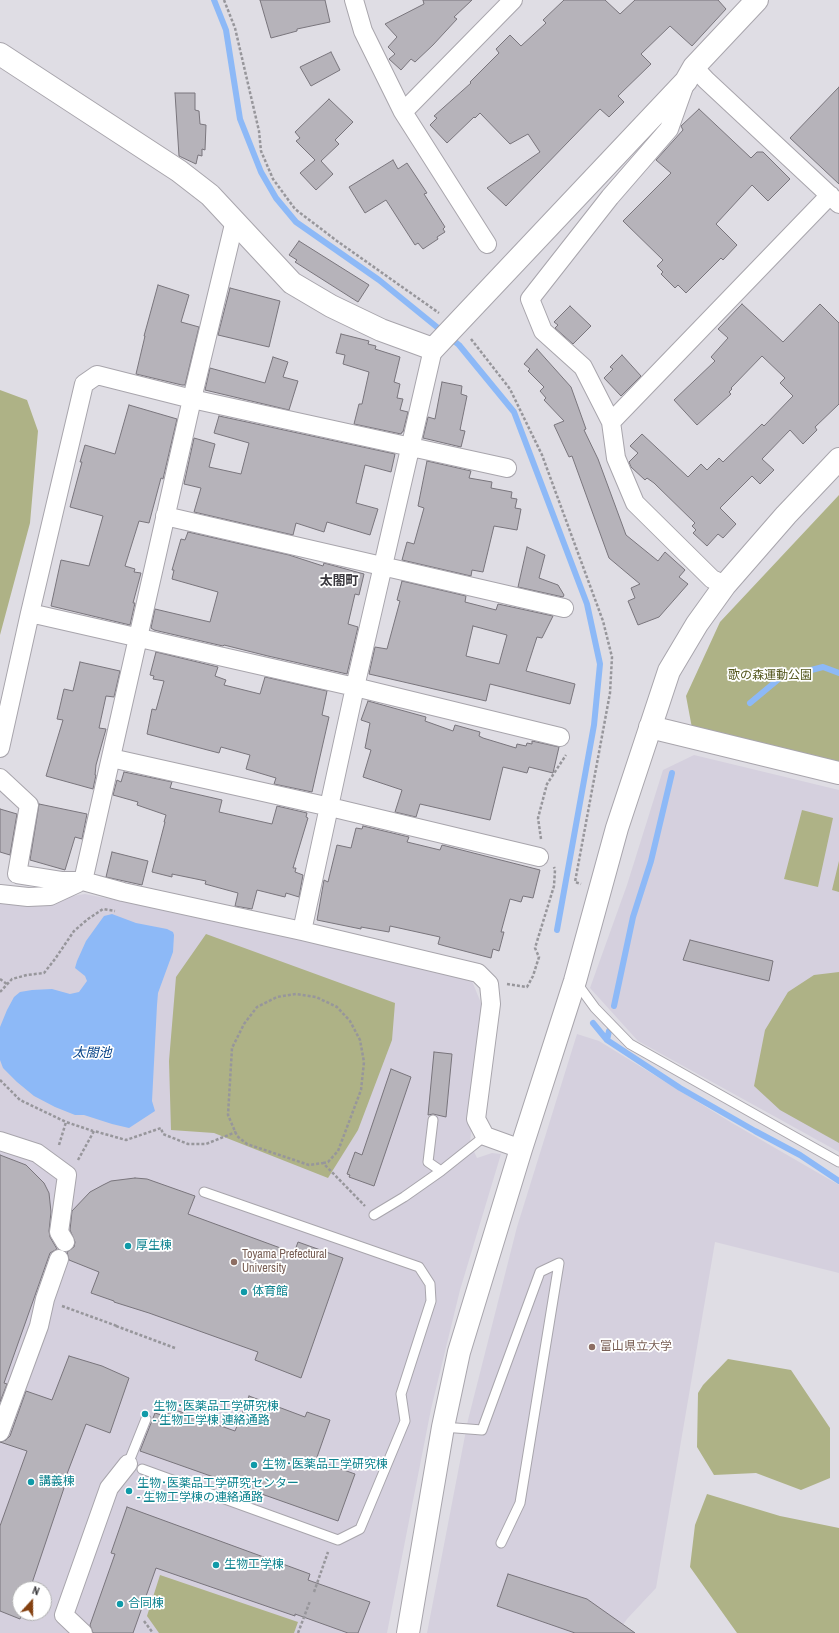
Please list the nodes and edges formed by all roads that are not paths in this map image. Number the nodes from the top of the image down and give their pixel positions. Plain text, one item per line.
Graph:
1 (354, 0) edge
2 (513, 0) edge
3 (757, 0) edge
4 (0, 54) edge
5 (690, 74) junction
6 (403, 112) junction
7 (834, 199) edge
8 (235, 220) junction
9 (487, 244) dead end
10 (446, 336) junction
11 (192, 399) junction
12 (611, 422) junction
13 (410, 447) junction
14 (839, 459) edge
15 (507, 468) dead end
16 (165, 516) junction
17 (383, 567) junction
18 (725, 585) junction
19 (564, 608) dead end
20 (30, 613) junction
21 (138, 638) junction
22 (355, 687) junction
23 (650, 727) junction
24 (560, 737) road end
25 (0, 748) edge
26 (111, 758) junction
27 (839, 773) edge
28 (0, 778) edge
29 (330, 807) junction
30 (539, 857) road end
31 (83, 882) junction
32 (0, 894) edge
33 (302, 931) junction
34 (576, 981) junction
35 (433, 1120) dead end
36 (485, 1136) junction
37 (0, 1141) edge
38 (521, 1150) junction
39 (839, 1162) edge
40 (441, 1171) junction
41 (204, 1192) dead end
42 (374, 1215) road end
43 (146, 1419) dead end
44 (443, 1427) junction
45 (0, 1432) edge
46 (135, 1467) junction
47 (502, 1543) dead end
48 (83, 1633) edge
49 (408, 1633) edge

1 - 6 street
2 - 6 street
3 - 5 street
4 - 8 street
5 - 7 street
5 - 10 street
5 - 12 street
6 - 9 street
7 - 12 street
8 - 10 street
8 - 11 street
10 - 13 street
11 - 13 street
11 - 16 street
11 - 20 street
12 - 18 street
13 - 15 street
13 - 17 street
14 - 18 street
16 - 17 street
16 - 21 street
17 - 19 street
17 - 22 street
18 - 23 street
20 - 21 street
20 - 25 street
21 - 22 street
21 - 26 street
22 - 24 street
22 - 29 street
23 - 27 street
23 - 34 street
26 - 29 street
26 - 31 street
28 - 31 street
29 - 30 street
29 - 33 street
31 - 32 street
31 - 33 street
33 - 36 street
34 - 38 street
34 - 39 lane
35 - 40 lane
36 - 38 street
36 - 40 lane
37 - 45 street
38 - 44 street
40 - 42 lane
41 - 46 lane
43 - 46 lane
44 - 47 lane
44 - 49 street
46 - 48 street

